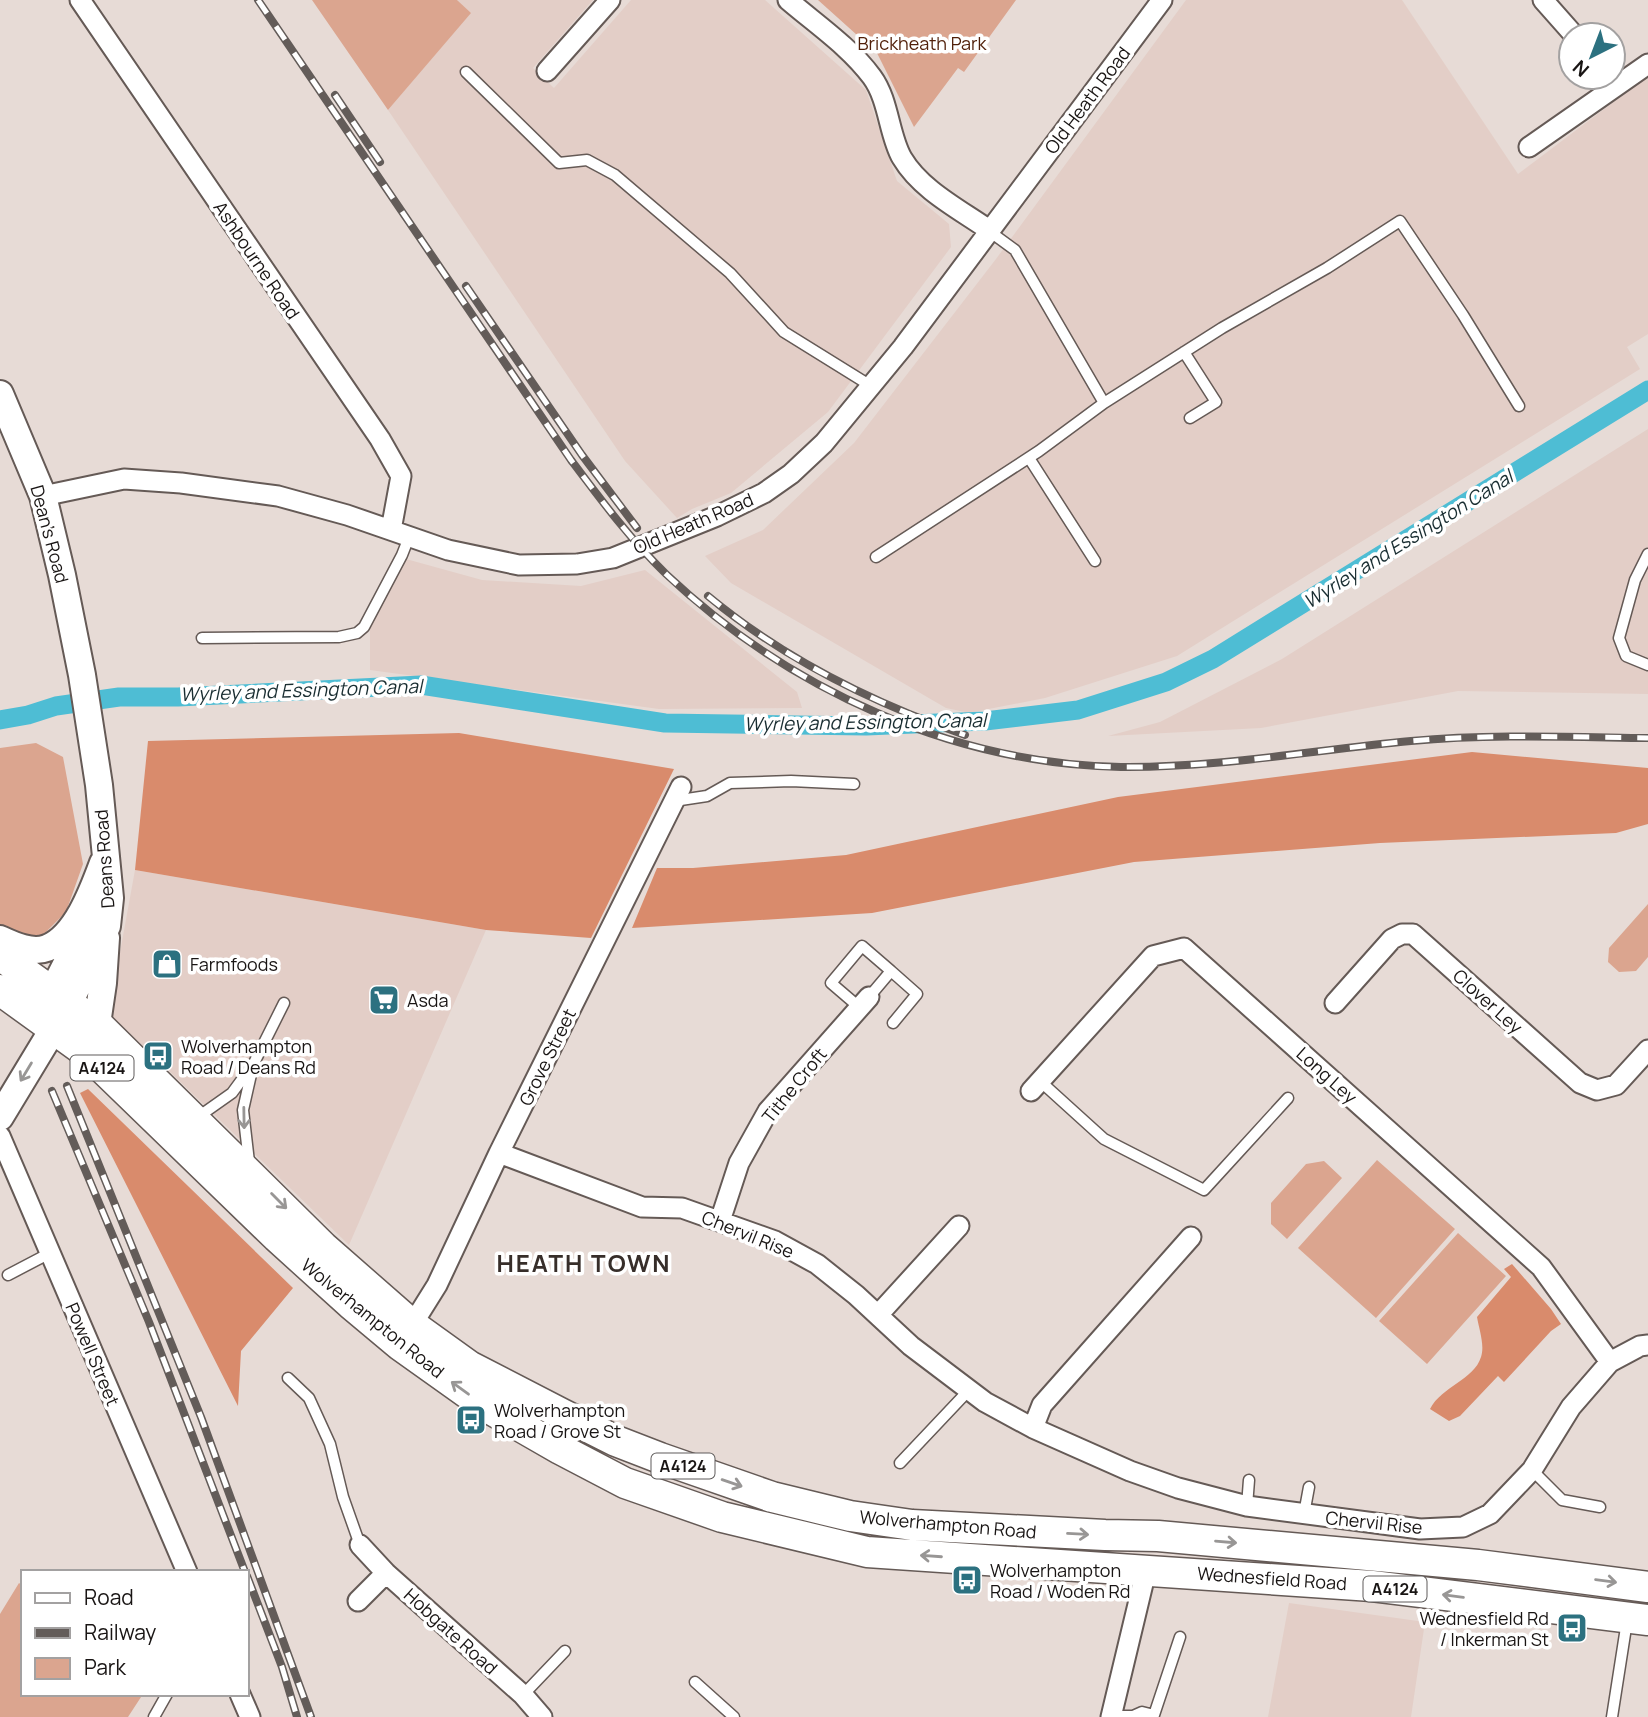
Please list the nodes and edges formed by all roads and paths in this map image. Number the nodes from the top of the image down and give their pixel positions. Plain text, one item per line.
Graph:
1 (80, 0) edge
2 (610, 0) edge
3 (788, 0) edge
4 (1162, 0) edge
5 (1544, 0) edge
6 (1562, 21) edge
7 (1648, 64) edge
8 (547, 71) dead end
9 (466, 72) dead end
10 (1627, 74) edge
11 (1601, 91) edge
12 (1529, 147) dead end
13 (989, 230) junction
14 (1184, 352) junction
15 (871, 386) junction
16 (0, 394) edge
17 (1104, 404) junction
18 (1519, 406) dead end
19 (1190, 418) dead end
20 (1029, 458) junction
21 (43, 496) junction
22 (400, 533) junction
23 (1648, 554) edge
24 (876, 557) dead end
25 (1095, 561) dead end
26 (202, 638) dead end
27 (1648, 665) edge
28 (82, 679) joint
29 (854, 784) dead end
30 (678, 794) joint
31 (105, 858) junction
32 (92, 892) junction
33 (107, 926) junction
34 (0, 939) edge
35 (0, 956) edge
36 (891, 971) junction
37 (0, 990) edge
38 (61, 997) junction
39 (864, 1002) junction
40 (284, 1003) dead end
41 (1335, 1003) dead end
42 (893, 1023) dead end
43 (97, 1024) junction
44 (54, 1028) junction
45 (1648, 1049) edge
46 (254, 1063) junction
47 (1036, 1086) joint
48 (1288, 1098) dead end
49 (0, 1117) edge
50 (183, 1127) junction
51 (0, 1136) edge
52 (499, 1153) junction
53 (251, 1174) junction
54 (720, 1221) junction
55 (959, 1226) dead end
56 (1191, 1237) dead end
57 (50, 1253) junction
58 (8, 1275) dead end
59 (878, 1315) junction
60 (406, 1335) junction
61 (1648, 1345) edge
62 (1610, 1362) junction
63 (288, 1378) dead end
64 (969, 1390) junction
65 (1033, 1428) junction
66 (900, 1463) dead end
67 (1532, 1470) junction
68 (1250, 1480) dead end
69 (1310, 1487) dead end
70 (1247, 1506) junction
71 (1600, 1507) dead end
72 (1304, 1514) junction
73 (1158, 1535) junction
74 (360, 1545) joint
75 (186, 1570) edge
76 (1146, 1571) junction
77 (386, 1573) junction
78 (1646, 1581) edge
79 (358, 1601) dead end
80 (1639, 1619) edge
81 (1181, 1637) dead end
82 (565, 1651) dead end
83 (695, 1682) dead end
84 (523, 1695) junction
85 (166, 1696) edge
86 (241, 1696) edge
87 (1111, 1716) edge
88 (154, 1717) edge
89 (250, 1717) edge
90 (542, 1717) edge
91 (734, 1717) edge
92 (1612, 1717) edge

1 - 22 street, Ashbourne Road
2 - 8 street
3 - 13 street
4 - 13 street, Old Heath Road
5 - 6 street
7 - 10 street
9 - 15 lane
11 - 12 street
13 - 15 street, Old Heath Road
13 - 17 lane
14 - 17 lane
14 - 18 lane
14 - 19 lane
15 - 22 street, Old Heath Road
16 - 21 street, Dean's Road
17 - 20 lane
20 - 24 lane
20 - 25 lane
21 - 22 street, Old Heath Road
21 - 28 street, Dean's Road
22 - 26 lane
23 - 27 lane
28 - 31 street, Deans Road
29 - 30 lane
30 - 52 street, Grove Street
31 - 32 street
31 - 33 street, Deans Road
32 - 34 street
32 - 38 street
33 - 38 street, Deans Road
33 - 43 street
35 - 38 main road, A4124
36 - 39 lane
36 - 39 lane
36 - 42 lane
37 - 44 main road, Wolverhampton Road / A4124
38 - 43 main road, Wolverhampton Road / A4124
38 - 44 street
39 - 54 street, Tithe Croft
40 - 46 lane
41 - 45 street, Clover Ley
43 - 50 main road, Wolverhampton Road / A4124
44 -> 49 street
44 - 50 main road, Wolverhampton Road / A4124
46 - 50 lane
46 -> 53 lane
47 - 48 lane
47 - 62 street, Long Ley
50 - 53 main road, Wolverhampton Road / A4124
50 - 60 main road, Wolverhampton Road / A4124
51 - 57 street, Powell Street
52 - 54 street, Chervil Rise
52 - 60 street, Grove Street
53 -> 60 main road, Wolverhampton Road / A4124
54 - 59 street, Chervil Rise
55 - 59 street
56 - 65 street
57 - 58 lane
57 - 75 street, Powell Street
59 - 64 street, Chervil Rise
60 -> 73 main road, Wolverhampton Road / A4124
76 -> 60 main road, Wolverhampton Road / A4124
61 - 62 street, Chervil Rise
62 - 67 street, Chervil Rise
63 - 74 lane
64 - 65 street, Chervil Rise
64 - 66 lane
65 - 70 street, Chervil Rise
67 - 71 lane
67 - 72 street, Chervil Rise
68 - 70 lane
69 - 72 lane
70 - 72 street, Chervil Rise
73 - 76 main road
73 -> 78 main road, Wednesfield Road / A4124
74 - 77 street, Hobgate Road
80 -> 76 main road, Wednesfield Road / A4124
76 - 87 street
77 - 79 street
77 - 84 street, Hobgate Road
78 - 80 main road
80 - 92 lane
81 - 87 lane
82 - 84 lane
83 - 91 lane
84 - 90 street, Hobgate Road
85 - 88 lane
86 - 89 street

